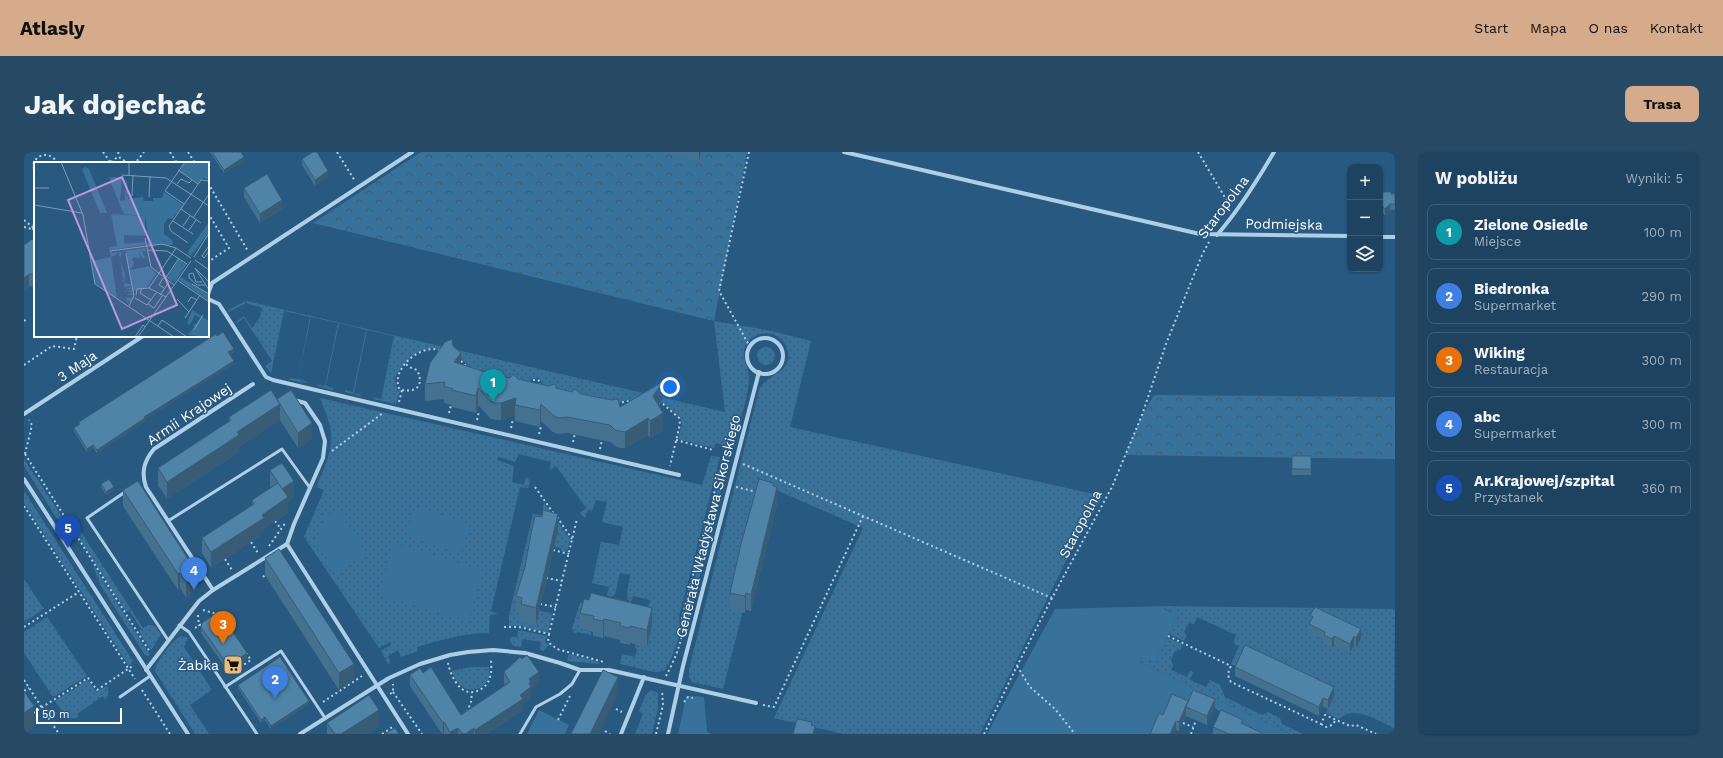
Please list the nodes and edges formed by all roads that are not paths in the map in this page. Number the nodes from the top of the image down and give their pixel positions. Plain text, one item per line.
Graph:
1 (412, 152) edge
2 (844, 152) edge
3 (1274, 152) edge
4 (1217, 235) junction
5 (1347, 236) edge
6 (1383, 237) edge
7 (1395, 237) edge
8 (209, 292) edge
9 (209, 299) edge
10 (141, 337) edge
11 (759, 372) junction
12 (253, 384) dead end
13 (290, 398) edge
14 (25, 414) edge
15 (679, 475) dead end
16 (24, 479) edge
17 (144, 480) junction
18 (137, 484) edge
19 (131, 488) edge
20 (310, 488) junction
21 (168, 521) junction
22 (287, 544) junction
23 (213, 590) junction
24 (179, 625) junction
25 (168, 640) junction
26 (146, 670) junction
27 (580, 670) junction
28 (150, 676) junction
29 (644, 677) junction
30 (376, 685) junction
31 (679, 685) junction
32 (225, 687) junction
33 (120, 697) dead end
34 (756, 703) road end
35 (325, 718) junction
36 (309, 729) junction
37 (188, 734) edge
38 (257, 734) edge
39 (300, 734) edge
40 (312, 734) edge
41 (408, 734) edge
42 (520, 734) edge
43 (621, 734) edge
44 (668, 734) edge

1 - 8 street
2 - 4 street, Podmiejska
3 - 4 street, Staropolna
4 - 5 street, Podmiejska
6 - 7 street
9 - 15 street
10 - 14 street, 3 Maja
11 - 11 street
11 - 31 street, Generała Władysława Sikorskiego
12 - 17 street, Armii Krajowej
13 - 20 street
16 - 26 street
17 - 18 lane
17 - 21 street
19 - 25 lane
20 - 21 lane
20 - 22 street
21 - 23 street
22 - 23 street
22 - 30 street
23 - 24 street
24 - 25 street
24 - 32 lane
25 - 26 street
26 - 28 street
27 - 29 street
27 - 30 street
27 - 42 lane
28 - 33 lane
28 - 37 street
29 - 31 street
29 - 43 street
30 - 35 street
30 - 41 street
31 - 34 street
31 - 44 street, Generała Władysława Sikorskiego
32 - 35 lane
32 - 38 lane
35 - 36 street
36 - 39 street
36 - 40 street

